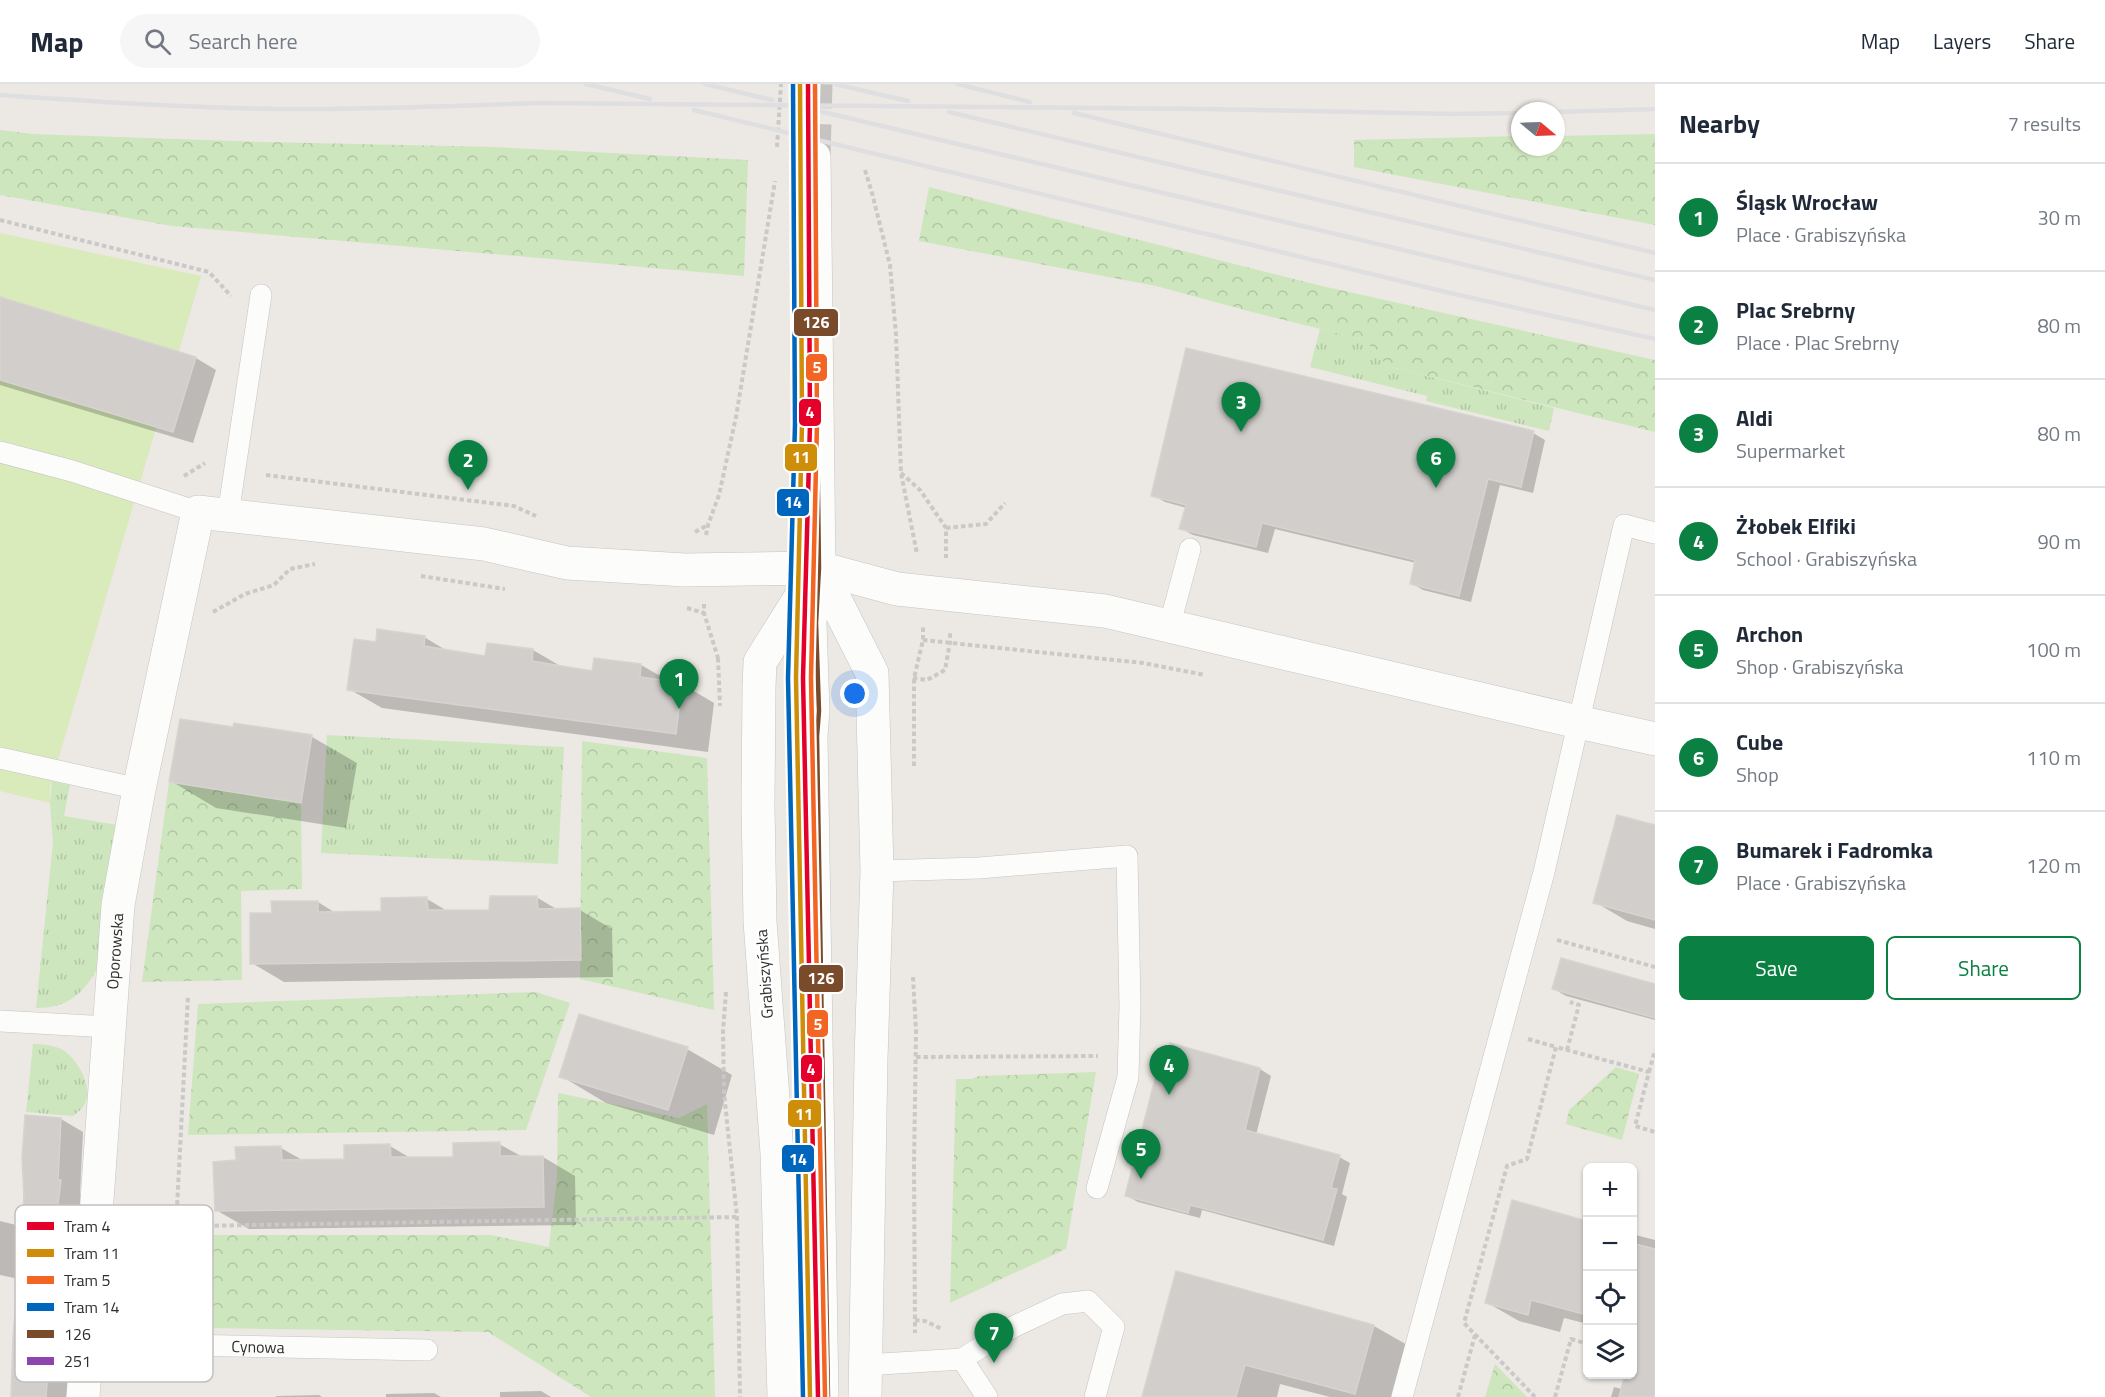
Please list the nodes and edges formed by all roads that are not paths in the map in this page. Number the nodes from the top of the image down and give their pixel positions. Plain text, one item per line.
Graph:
1 (814, 157) tunnel mouth
2 (261, 295) dead end
3 (0, 452) edge
4 (213, 513) junction
5 (1655, 533) edge
6 (1190, 549) dead end
7 (819, 568) junction
8 (1170, 624) junction
9 (1578, 722) junction
10 (1655, 739) edge
11 (0, 758) edge
12 (139, 789) junction
13 (877, 871) junction
14 (0, 1021) edge
15 (108, 1027) junction
16 (1097, 1188) dead end
17 (97, 1205) edge
18 (213, 1345) edge
19 (427, 1350) dead end
20 (962, 1359) junction
21 (864, 1365) junction
22 (84, 1382) edge
23 (83, 1397) edge
24 (784, 1397) edge
25 (828, 1397) edge
26 (865, 1397) edge
27 (987, 1397) edge
28 (1095, 1397) edge
29 (1402, 1397) edge

1 - 7 street
2 - 4 lane
3 - 4 lane
4 - 7 street
4 - 12 street, Oporowska
5 - 9 lane
6 - 8 lane
7 - 8 street
7 - 13 street
7 - 24 street, Grabiszyńska
7 - 25 lane
8 - 9 street
9 - 10 street
9 - 29 lane
11 - 12 lane
12 - 15 street, Oporowska
13 - 16 lane
13 - 21 street
14 - 15 lane
15 - 17 street, Oporowska
18 - 19 lane, Cynowa
20 - 21 lane
20 - 27 lane
20 - 28 lane
21 - 26 street
22 - 23 street, Oporowska

